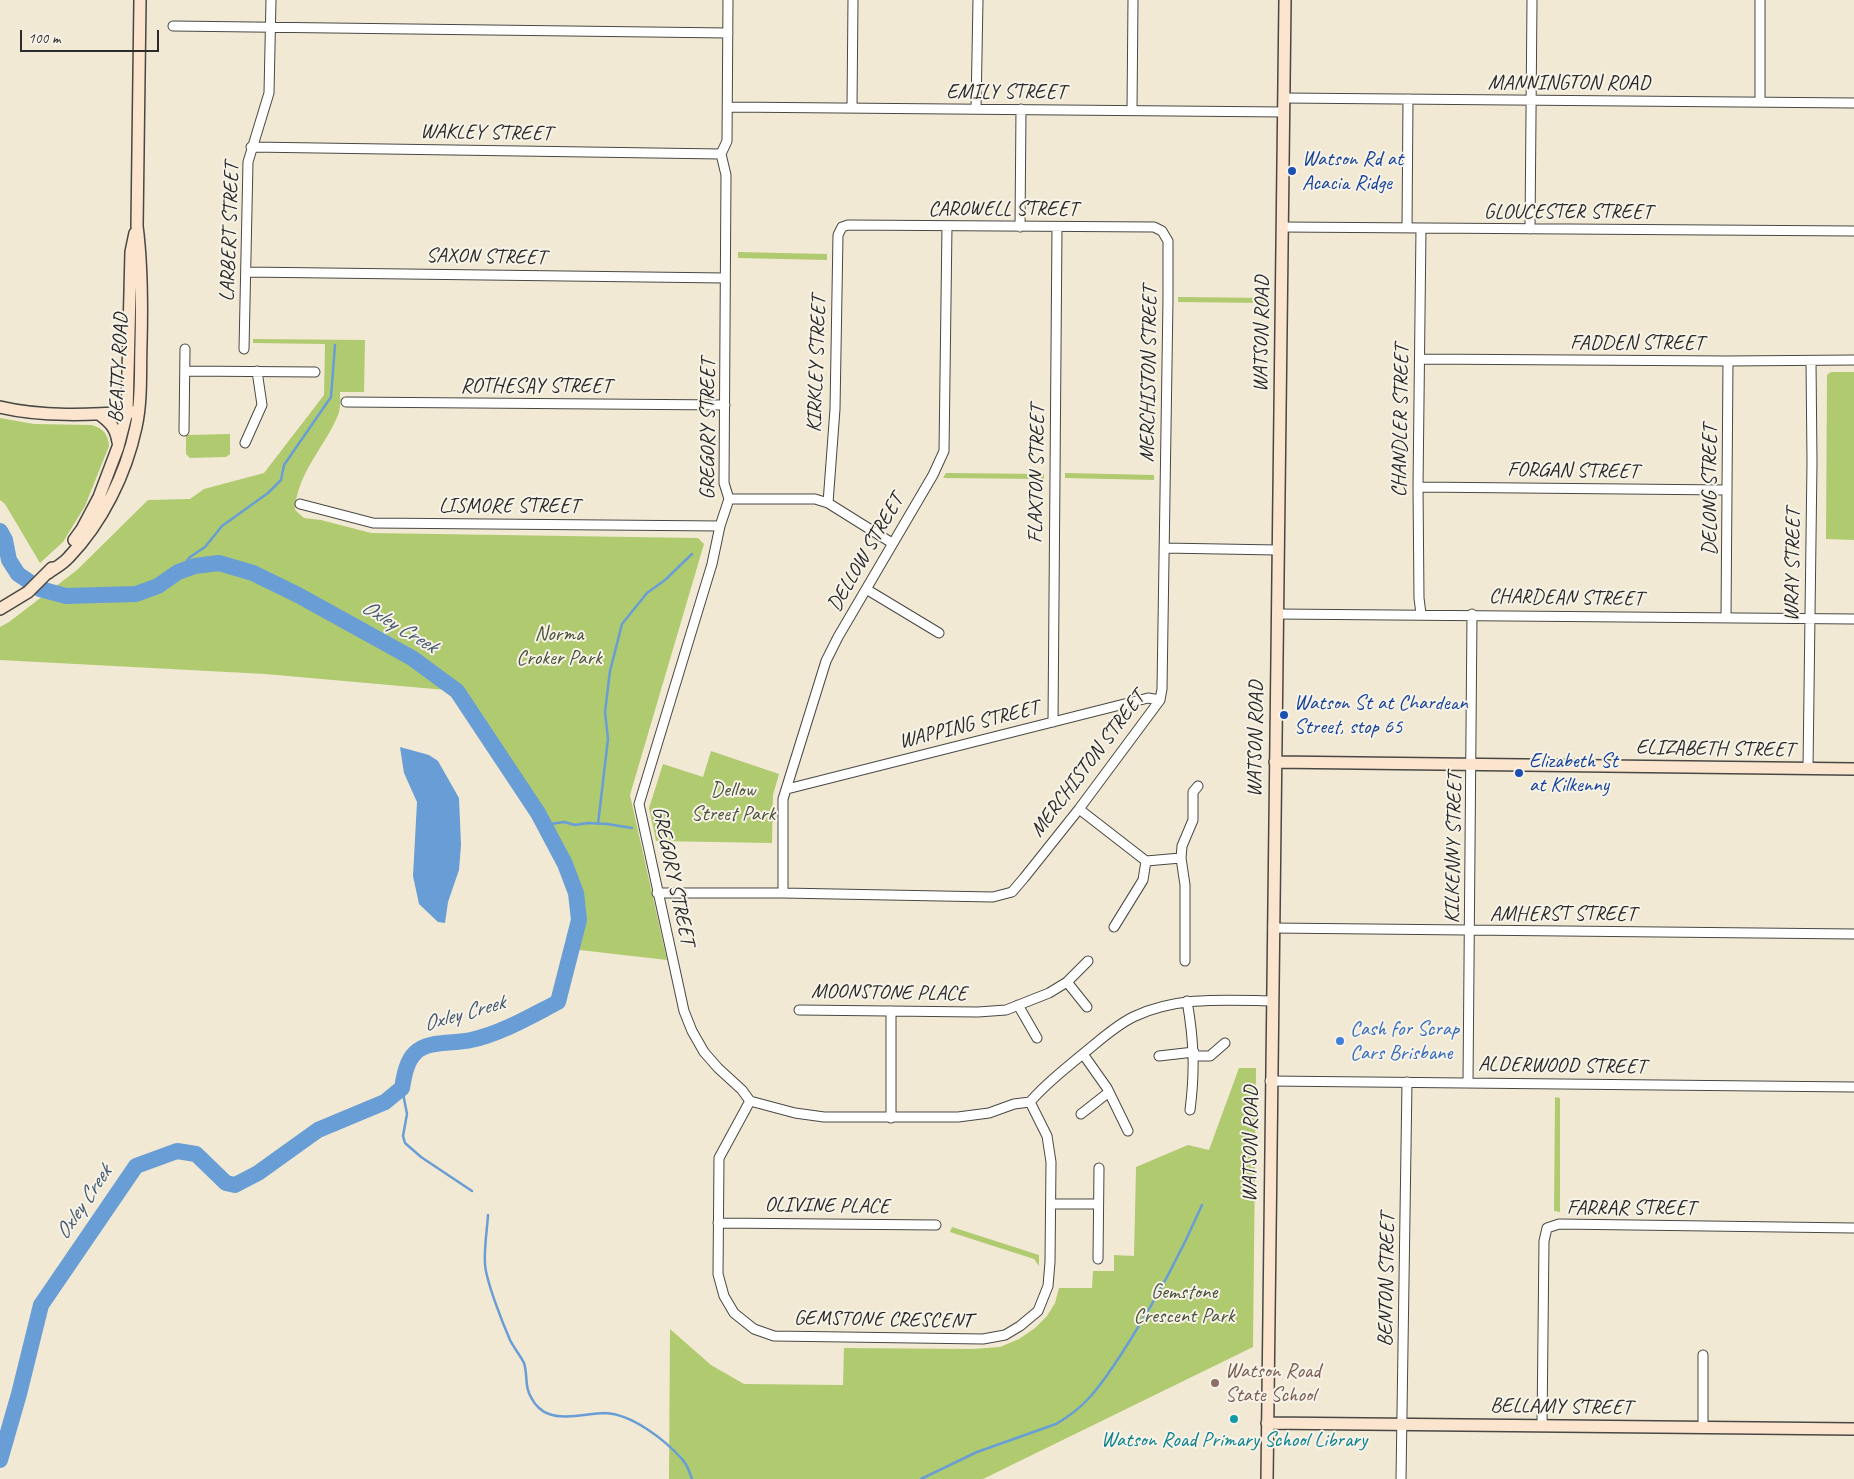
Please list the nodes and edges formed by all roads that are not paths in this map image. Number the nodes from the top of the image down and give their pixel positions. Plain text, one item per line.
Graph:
1 (140, 0) edge
2 (271, 0) edge
3 (728, 0) edge
4 (853, 0) edge
5 (978, 0) edge
6 (1133, 0) edge
7 (1285, 0) edge
8 (1532, 0) edge
9 (1760, 0) edge
10 (173, 26) dead end
11 (270, 27) junction
12 (728, 33) junction
13 (1284, 98) junction
14 (1408, 99) junction
15 (1531, 101) junction
16 (1760, 101) junction
17 (1854, 103) edge
18 (728, 107) junction
19 (852, 107) junction
20 (976, 109) junction
21 (1021, 109) junction
22 (1132, 110) junction
23 (1284, 112) junction
24 (251, 147) junction
25 (721, 154) junction
26 (947, 226) junction
27 (842, 227) joint
28 (1020, 227) junction
29 (1058, 227) junction
30 (1282, 227) junction
31 (1407, 228) junction
32 (1421, 228) junction
33 (1530, 229) junction
34 (1162, 231) joint
35 (1854, 231) edge
36 (246, 272) junction
37 (726, 278) junction
38 (185, 349) dead end
39 (244, 349) dead end
40 (1420, 359) junction
41 (1854, 360) edge
42 (1728, 361) junction
43 (1811, 361) junction
44 (185, 371) junction
45 (257, 371) junction
46 (315, 372) dead end
47 (346, 402) dead end
48 (725, 405) junction
49 (0, 407) edge
50 (133, 412) junction
51 (99, 414) junction
52 (184, 431) dead end
53 (245, 443) dead end
54 (118, 447) junction
55 (1418, 487) junction
56 (1727, 490) junction
57 (729, 499) junction
58 (828, 503) junction
59 (300, 504) dead end
60 (720, 526) junction
61 (892, 543) junction
62 (1164, 548) junction
63 (1277, 550) junction
64 (48, 573) junction
65 (866, 589) junction
66 (4, 608) edge
67 (1277, 614) junction
68 (1421, 614) junction
69 (1472, 614) junction
70 (1726, 618) junction
71 (1810, 619) junction
72 (1854, 619) edge
73 (939, 633) dead end
74 (1160, 700) junction
75 (1053, 722) junction
76 (1275, 762) junction
77 (1472, 765) junction
78 (1808, 768) junction
79 (1854, 769) edge
80 (1198, 786) dead end
81 (787, 789) junction
82 (1079, 809) junction
83 (1181, 858) junction
84 (1146, 861) junction
85 (657, 893) junction
86 (783, 893) junction
87 (1114, 928) dead end
88 (1273, 928) junction
89 (1470, 931) junction
90 (1854, 934) edge
91 (1088, 961) dead end
92 (1184, 961) dead end
93 (1067, 982) junction
94 (1187, 1001) junction
95 (1272, 1001) junction
96 (1018, 1005) junction
97 (1087, 1007) dead end
98 (799, 1010) dead end
99 (891, 1011) junction
100 (1036, 1038) dead end
101 (1225, 1043) dead end
102 (1083, 1054) junction
103 (1194, 1054) junction
104 (1159, 1056) dead end
105 (1270, 1081) junction
106 (1407, 1082) junction
107 (1468, 1082) junction
108 (1854, 1087) edge
109 (1109, 1092) junction
110 (750, 1101) junction
111 (1030, 1102) junction
112 (1190, 1110) dead end
113 (1081, 1114) dead end
114 (891, 1118) junction
115 (1128, 1131) dead end
116 (1099, 1168) dead end
117 (1051, 1204) junction
118 (1098, 1204) junction
119 (718, 1223) junction
120 (936, 1225) dead end
121 (1854, 1228) edge
122 (1098, 1259) dead end
123 (1703, 1355) dead end
124 (1267, 1423) junction
125 (1402, 1425) junction
126 (1542, 1426) junction
127 (1704, 1428) junction
128 (1854, 1429) edge
129 (1266, 1479) edge
130 (1401, 1479) edge

1 - 50 street, BEATTY ROAD
2 - 11 street, LARBERT STREET
3 - 12 street, GREGORY STREET
4 - 19 street
5 - 20 street
6 - 22 street
7 - 13 street, WATSON ROAD
8 - 15 street
9 - 16 street
10 - 11 street
11 - 12 street
11 - 24 street, LARBERT STREET
12 - 18 street, GREGORY STREET
13 - 14 street, MANNINGTON ROAD
13 - 23 street, WATSON ROAD
14 - 15 street, MANNINGTON ROAD
14 - 31 street
15 - 16 street, MANNINGTON ROAD
15 - 33 street
16 - 17 street, MANNINGTON ROAD
18 - 19 street, EMILY STREET
18 - 25 street, GREGORY STREET
19 - 20 street, EMILY STREET
20 - 21 street, EMILY STREET
21 - 22 street, EMILY STREET
21 - 28 street
22 - 23 street, EMILY STREET
23 - 30 street, WATSON ROAD
24 - 25 street, WAKLEY STREET
24 - 36 street, LARBERT STREET
25 - 37 street, GREGORY STREET
26 - 27 street, CAROWELL STREET
26 - 28 street, CAROWELL STREET
26 - 61 street, DELLOW STREET
27 - 58 street, KIRKLEY STREET
28 - 29 street, CAROWELL STREET
29 - 34 street, CAROWELL STREET
29 - 75 street, FLAXTON STREET
30 - 31 street, GLOUCESTER STREET
30 - 63 street, WATSON ROAD
31 - 32 street, GLOUCESTER STREET
32 - 33 street, GLOUCESTER STREET
32 - 40 street, CHANDLER STREET
33 - 35 street, GLOUCESTER STREET
34 - 62 street, MERCHISTON STREET
36 - 37 street, SAXON STREET
36 - 39 street, LARBERT STREET
37 - 48 street, GREGORY STREET
38 - 44 street
40 - 42 street, FADDEN STREET
40 - 55 street, CHANDLER STREET
41 - 43 street, FADDEN STREET
42 - 43 street, FADDEN STREET
42 - 56 street, DELONG STREET
43 - 71 street, WRAY STREET
44 - 45 street
44 - 52 street
45 - 46 street
45 - 53 street
47 - 48 street, ROTHESAY STREET
48 - 57 street, GREGORY STREET
49 - 51 street
50 - 51 street
50 - 54 street, BEATTY ROAD
50 - 64 street, BEATTY ROAD
51 - 54 street
54 - 64 street, BEATTY ROAD
55 - 56 street, FORGAN STREET
55 - 68 street, CHANDLER STREET
56 - 70 street, DELONG STREET
57 - 58 street
57 - 60 street, GREGORY STREET
58 - 61 street
59 - 60 street, LISMORE STREET
60 - 85 street, GREGORY STREET
61 - 65 street, DELLOW STREET
62 - 63 street
62 - 74 street, MERCHISTON STREET
63 - 67 street, WATSON ROAD
64 - 66 street, BEATTY ROAD
65 - 73 street
65 - 81 street, DELLOW STREET
67 - 68 street, CHARDEAN STREET
67 - 76 street, WATSON ROAD
68 - 69 street, CHARDEAN STREET
69 - 70 street, CHARDEAN STREET
69 - 77 street, KILKENNY STREET
70 - 71 street, CHARDEAN STREET
71 - 72 street, CHARDEAN STREET
71 - 78 street, WRAY STREET
74 - 75 street, WAPPING STREET
74 - 82 street, MERCHISTON STREET
75 - 81 street, WAPPING STREET
76 - 77 street, ELIZABETH STREET
76 - 88 street, WATSON ROAD
77 - 78 street, ELIZABETH STREET
77 - 89 street, KILKENNY STREET
78 - 79 street, ELIZABETH STREET
80 - 83 street
81 - 86 street, DELLOW STREET
82 - 84 street
82 - 86 street, MERCHISTON STREET
83 - 84 street
83 - 92 street
84 - 87 street
85 - 86 street, MERCHISTON STREET
85 - 110 street, GREGORY STREET
88 - 89 street, AMHERST STREET
88 - 95 street, WATSON ROAD
89 - 90 street, AMHERST STREET
89 - 107 street, KILKENNY STREET
91 - 93 street, MOONSTONE PLACE
93 - 96 street, MOONSTONE PLACE
93 - 97 street
94 - 95 street
94 - 102 street
94 - 103 street
95 - 105 street, WATSON ROAD
96 - 99 street, MOONSTONE PLACE
96 - 100 street
98 - 99 street, MOONSTONE PLACE
99 - 114 street
101 - 103 street
102 - 109 street
102 - 111 street
103 - 104 street
103 - 112 street
105 - 106 street, ALDERWOOD STREET
105 - 124 street, WATSON ROAD
106 - 107 street, ALDERWOOD STREET
106 - 125 street, BENTON STREET
107 - 108 street, ALDERWOOD STREET
109 - 113 street
109 - 115 street
110 - 114 street
110 - 119 street, GEMSTONE CRESCENT
111 - 114 street
111 - 117 street, GEMSTONE CRESCENT
116 - 118 street
117 - 118 street
117 - 119 street, GEMSTONE CRESCENT
118 - 122 street
119 - 120 street, OLIVINE PLACE
121 - 126 street, FARRAR STREET
123 - 127 street
124 - 125 street, BELLAMY STREET
124 - 129 street, WATSON ROAD
125 - 126 street, BELLAMY STREET
125 - 130 street, BENTON STREET
126 - 127 street, BELLAMY STREET
127 - 128 street, BELLAMY STREET

